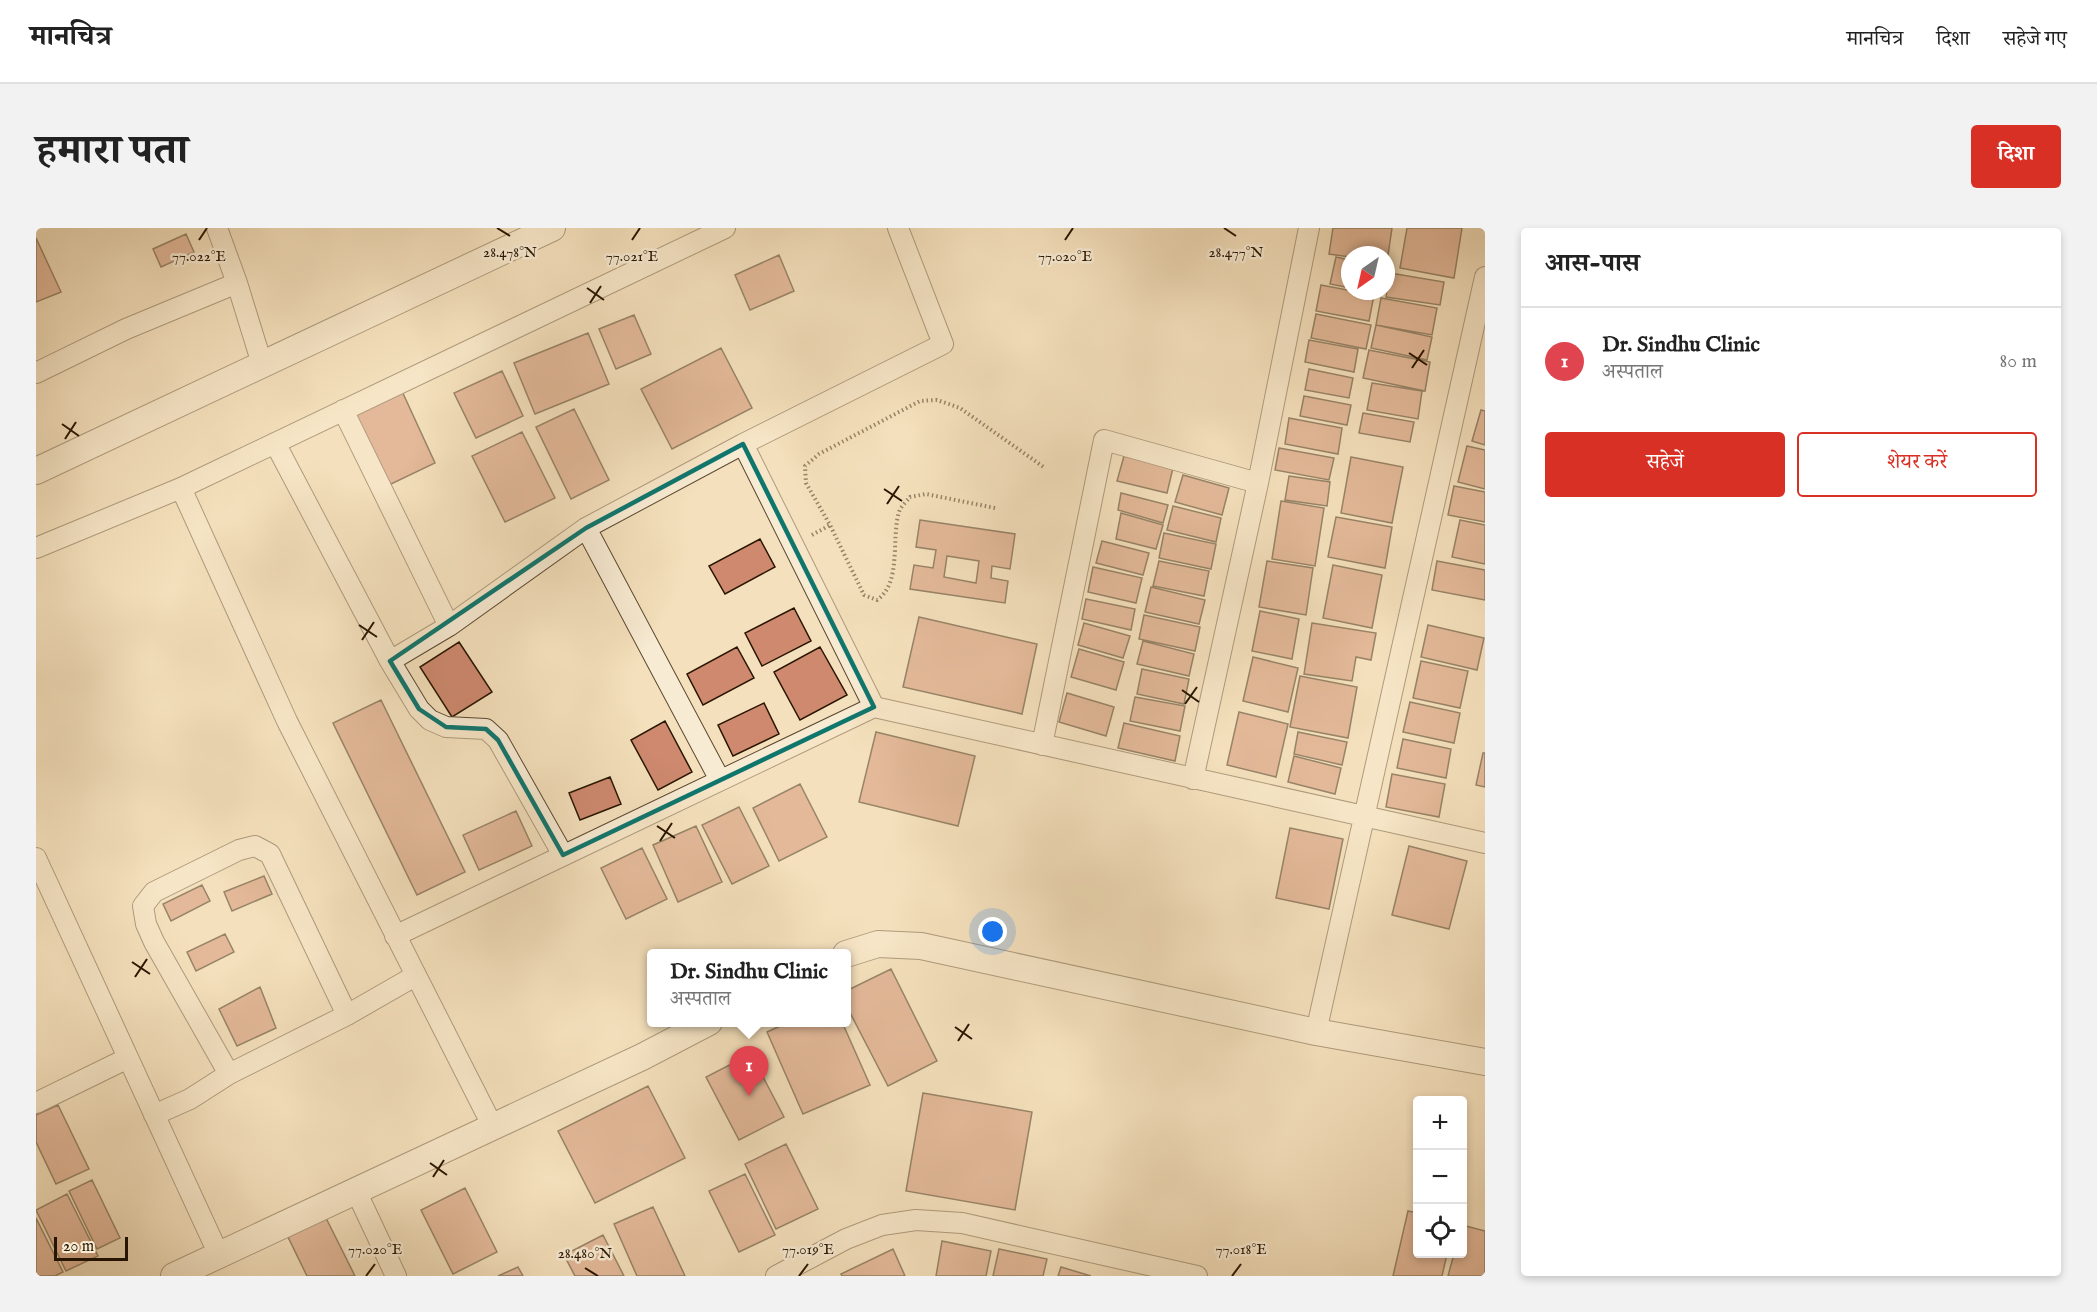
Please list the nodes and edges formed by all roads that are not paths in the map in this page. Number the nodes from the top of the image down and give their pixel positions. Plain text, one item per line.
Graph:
1 (217, 228) edge
2 (552, 228) edge
3 (725, 228) edge
4 (898, 228) edge
5 (1309, 228) edge
6 (1485, 278) edge
7 (237, 284) junction
8 (262, 364) junction
9 (36, 373) edge
10 (343, 410) junction
11 (275, 443) junction
12 (742, 444) junction
13 (36, 471) edge
14 (1258, 483) junction
15 (181, 488) junction
16 (586, 528) junction
17 (36, 548) edge
18 (449, 626) junction
19 (390, 661) junction
20 (874, 707) junction
21 (1042, 745) junction
22 (1193, 779) junction
23 (720, 780) junction
24 (1365, 816) junction
25 (1485, 843) edge
26 (563, 855) junction
27 (36, 858) edge
28 (395, 936) junction
29 (851, 952) edge
30 (415, 976) junction
31 (347, 1015) junction
32 (702, 1027) edge
33 (1316, 1032) junction
34 (128, 1058) junction
35 (1485, 1062) edge
36 (229, 1074) junction
37 (36, 1103) edge
38 (154, 1115) junction
39 (493, 1127) junction
40 (356, 1191) junction
41 (219, 1255) junction
42 (174, 1276) edge
43 (396, 1276) edge
44 (776, 1276) edge
45 (1197, 1276) edge

1 - 7 street
2 - 8 street
3 - 10 street
4 - 12 street
5 - 14 street
6 - 24 street
7 - 8 street
7 - 9 street
8 - 13 street
10 - 11 street
10 - 18 street
11 - 15 street
11 - 19 street
12 - 16 street
12 - 20 street
14 - 21 street
14 - 22 street
15 - 17 street
15 - 28 street
16 - 18 street
16 - 23 street
18 - 19 street
19 - 26 street
20 - 21 street
20 - 23 street
21 - 22 street
22 - 24 street
23 - 26 street
24 - 25 street
24 - 33 street
26 - 28 street
27 - 34 street
28 - 30 street
29 - 33 street
30 - 31 street
30 - 39 street
31 - 36 street
31 - 36 street
32 - 39 street
33 - 35 street
34 - 37 street
34 - 38 street
36 - 38 street
38 - 41 street
39 - 40 street
40 - 41 street
40 - 43 street
41 - 42 street
44 - 45 street

